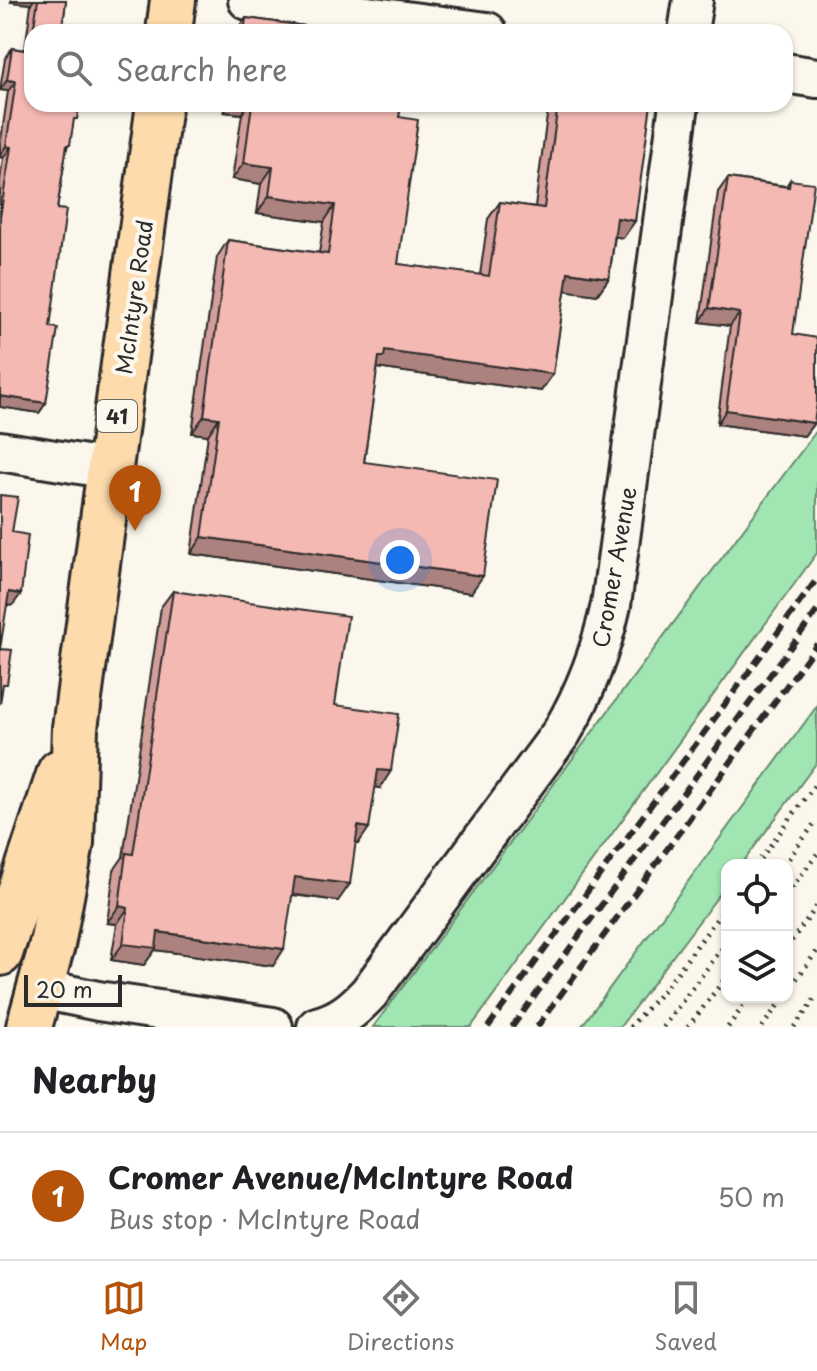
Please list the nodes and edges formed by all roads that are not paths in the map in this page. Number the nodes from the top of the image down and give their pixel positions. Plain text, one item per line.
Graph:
1 (173, 0) edge
2 (248, 0) edge
3 (693, 0) edge
4 (170, 24) edge
5 (427, 24) edge
6 (689, 24) edge
7 (793, 74) edge
8 (817, 78) edge
9 (158, 112) edge
10 (678, 112) edge
11 (0, 451) edge
12 (110, 469) junction
13 (75, 728) junction
14 (0, 953) edge
15 (35, 1008) edge
16 (273, 1027) edge
17 (317, 1027) edge

1 - 4 main road
2 - 5 street
3 - 6 street
7 - 8 street
9 - 12 main road, McIntyre Road / 41
10 - 17 street, Cromer Avenue
11 - 12 street
12 - 13 main road, McIntyre Road / 41
13 - 14 main road, McIntyre Road / 41
13 - 15 main road, McIntyre Road / 41
15 - 16 street

